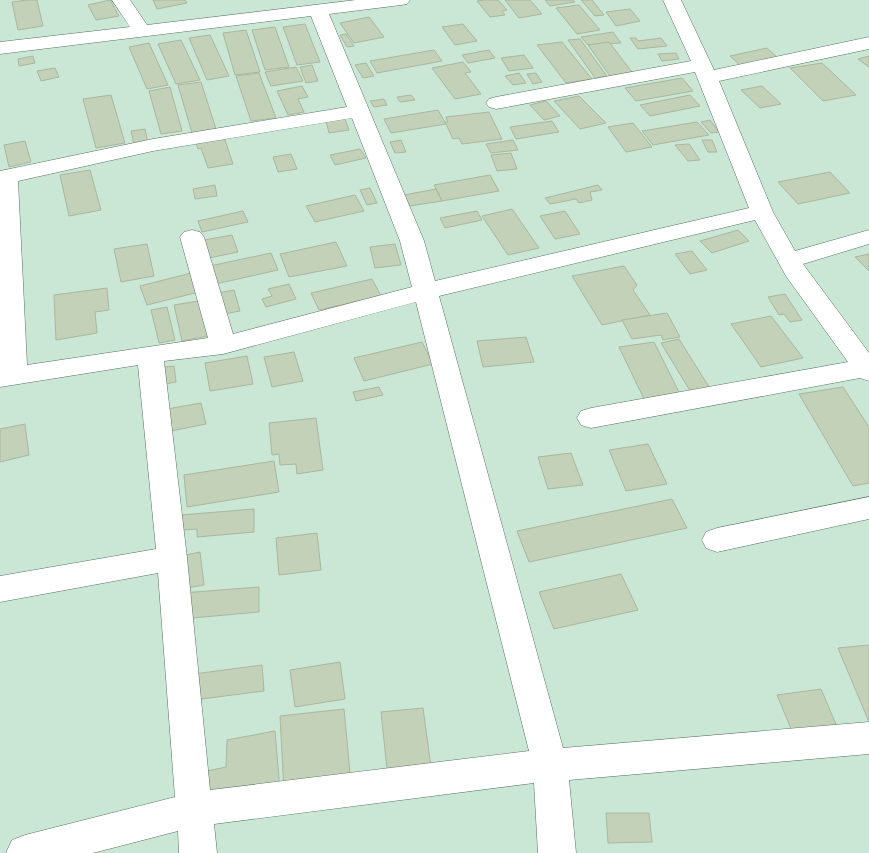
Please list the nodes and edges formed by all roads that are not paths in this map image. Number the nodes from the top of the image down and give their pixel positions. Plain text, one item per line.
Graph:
1 (121, 0) edge
2 (401, 0) edge
3 (672, 0) edge
4 (331, 6) edge
5 (142, 31) junction
6 (869, 43) edge
7 (0, 48) edge
8 (704, 71) junction
9 (496, 103) dead end
10 (359, 111) junction
11 (4, 177) edge
12 (762, 212) junction
13 (192, 237) dead end
14 (869, 237) edge
15 (789, 260) junction
16 (426, 291) junction
17 (223, 345) junction
18 (150, 354) junction
19 (868, 370) edge
20 (7, 376) edge
21 (591, 418) dead end
22 (869, 508) edge
23 (717, 540) dead end
24 (172, 558) junction
25 (0, 589) edge
26 (869, 738) edge
27 (550, 765) junction
28 (195, 809) junction
29 (25, 853) edge
30 (198, 853) edge
31 (557, 853) edge

1 - 5 street
2 - 4 street
3 - 8 street
4 - 5 street
4 - 10 street
5 - 7 street
6 - 8 street
8 - 9 street
8 - 12 street
10 - 11 street
10 - 16 street
11 - 20 street
12 - 15 street
12 - 16 street
13 - 17 street
14 - 15 street
15 - 19 street
16 - 17 street
16 - 27 street
17 - 18 street
18 - 20 street
18 - 24 street
19 - 21 street
22 - 23 street
24 - 25 street
24 - 28 street
26 - 27 street
27 - 28 street
27 - 31 street
28 - 29 street
28 - 30 street

